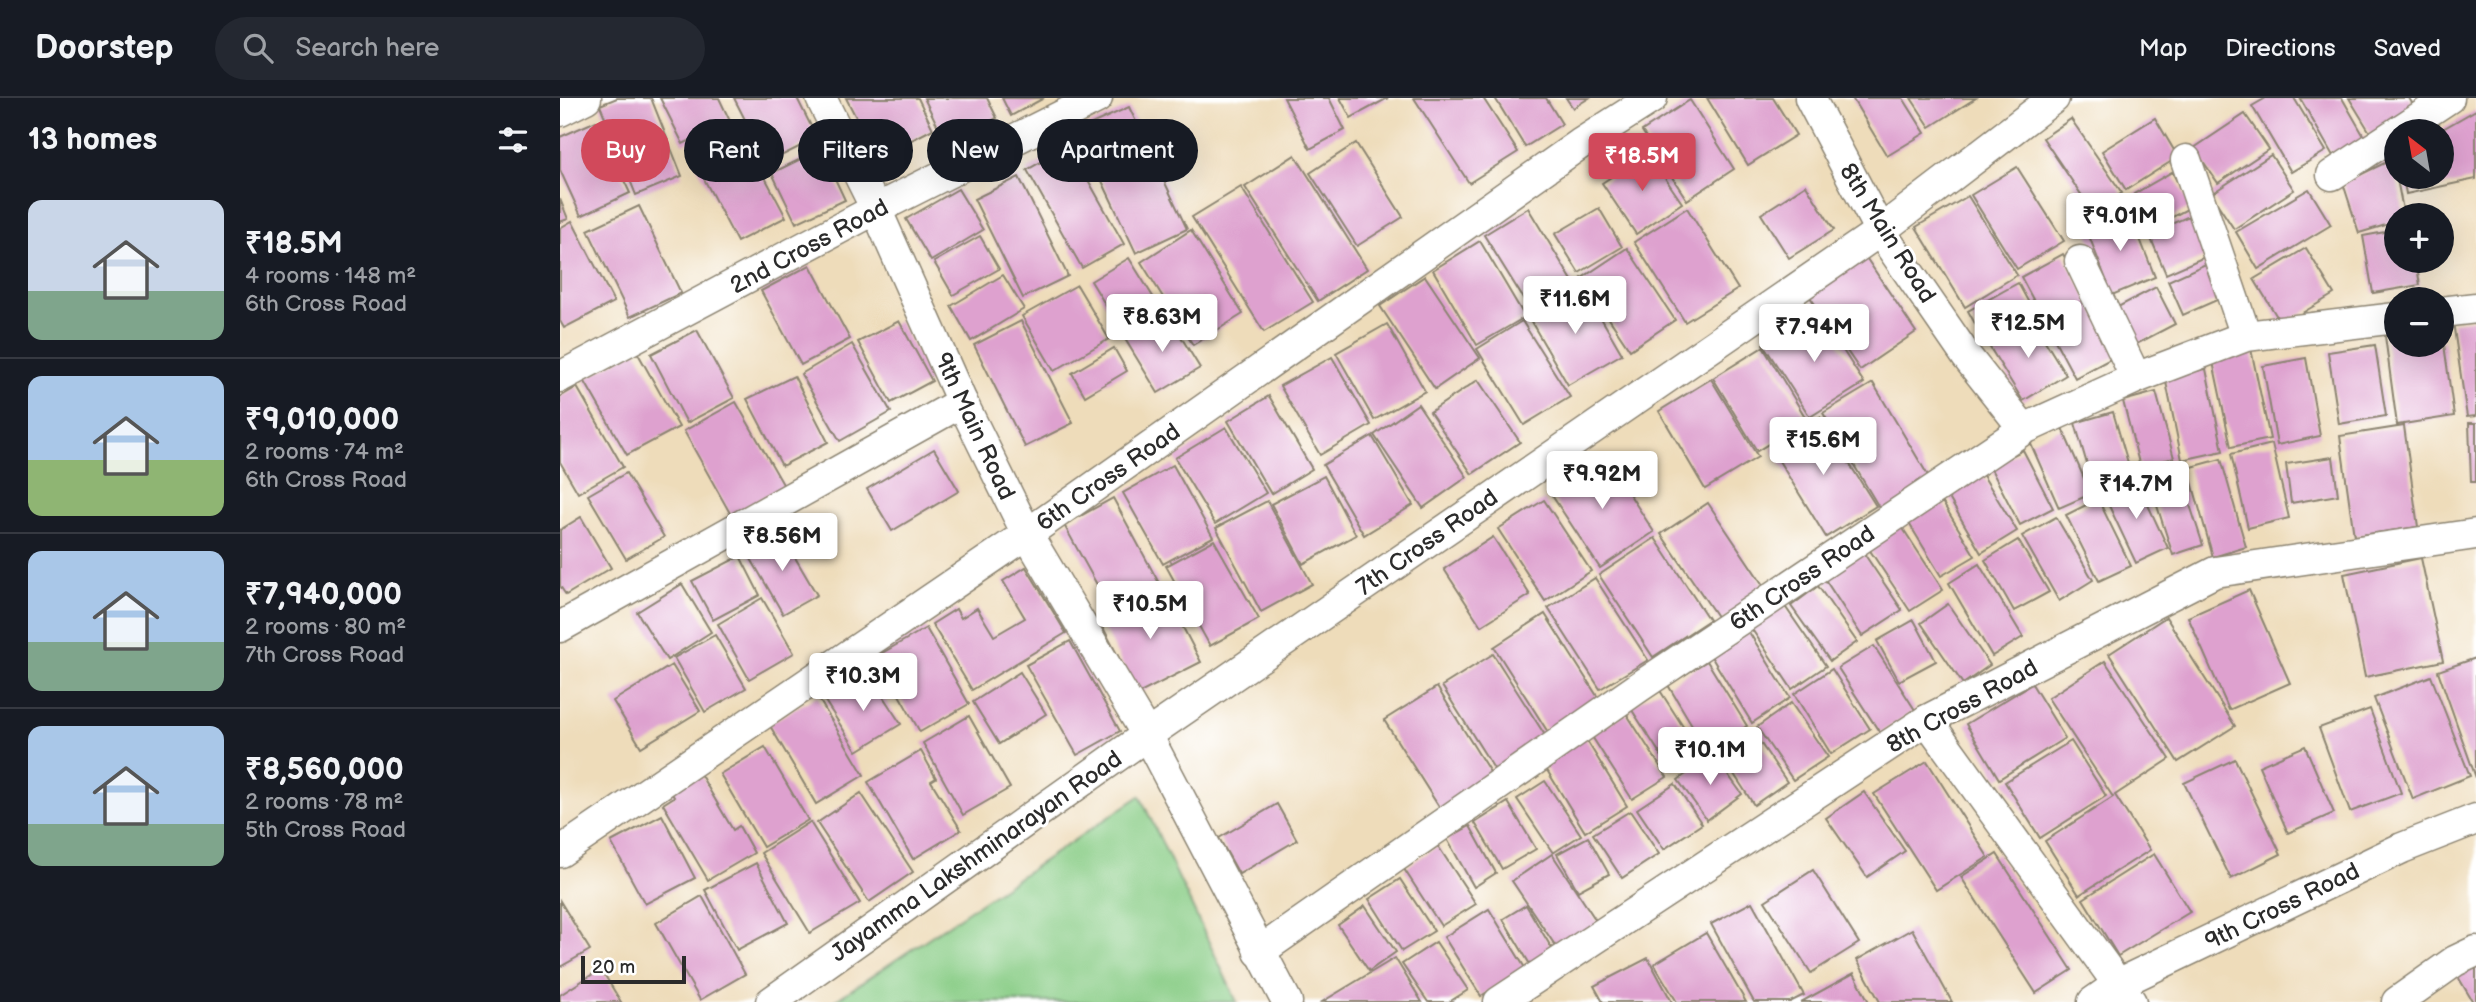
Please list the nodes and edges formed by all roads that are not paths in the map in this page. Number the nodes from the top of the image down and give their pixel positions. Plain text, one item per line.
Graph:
1 (586, 98) edge
2 (821, 98) edge
3 (1097, 98) edge
4 (1652, 98) edge
5 (1810, 98) edge
6 (2054, 98) edge
7 (2448, 98) edge
8 (560, 110) edge
9 (2416, 119) edge
10 (2384, 141) edge
11 (2186, 160) dead end
12 (2332, 175) dead end
13 (876, 209) junction
14 (1880, 230) junction
15 (2080, 261) dead end
16 (2476, 308) edge
17 (2454, 311) edge
18 (2384, 319) edge
19 (2246, 336) junction
20 (560, 377) edge
21 (2136, 377) junction
22 (962, 402) junction
23 (2024, 429) junction
24 (1027, 534) junction
25 (2476, 534) edge
26 (560, 627) edge
27 (1927, 719) junction
28 (1147, 735) junction
29 (2476, 819) edge
30 (560, 852) edge
31 (2476, 951) edge
32 (1259, 952) junction
33 (2125, 993) edge
34 (771, 1002) edge
35 (1287, 1002) edge
36 (1499, 1002) edge
37 (2093, 1002) edge
38 (2397, 1002) edge

1 - 8 street
2 - 13 street, 9th Main Road
3 - 13 street, 2nd Cross Road
4 - 24 street, 6th Cross Road
5 - 14 street, 8th Main Road
6 - 14 street, 7th Cross Road
7 - 9 street
10 - 12 street
11 - 19 street
13 - 20 street, 2nd Cross Road
13 - 22 street, 9th Main Road
14 - 23 street, 8th Main Road
14 - 28 street, 7th Cross Road
15 - 21 street
16 - 17 street
18 - 19 street, 6th Cross Road
19 - 21 street, 6th Cross Road
21 - 23 street, 6th Cross Road
22 - 24 street, 9th Main Road
22 - 26 street
23 - 32 street, 6th Cross Road
24 - 28 street, 9th Main Road
24 - 30 street, 6th Cross Road
25 - 27 street, 8th Cross Road
27 - 33 street
27 - 36 street, 8th Cross Road
28 - 32 street, 9th Main Road
28 - 34 street, Jayamma Lakshminarayan Road
29 - 33 street, 9th Cross Road
31 - 38 street
32 - 35 street, 9th Main Road
33 - 37 street, 9th Cross Road

